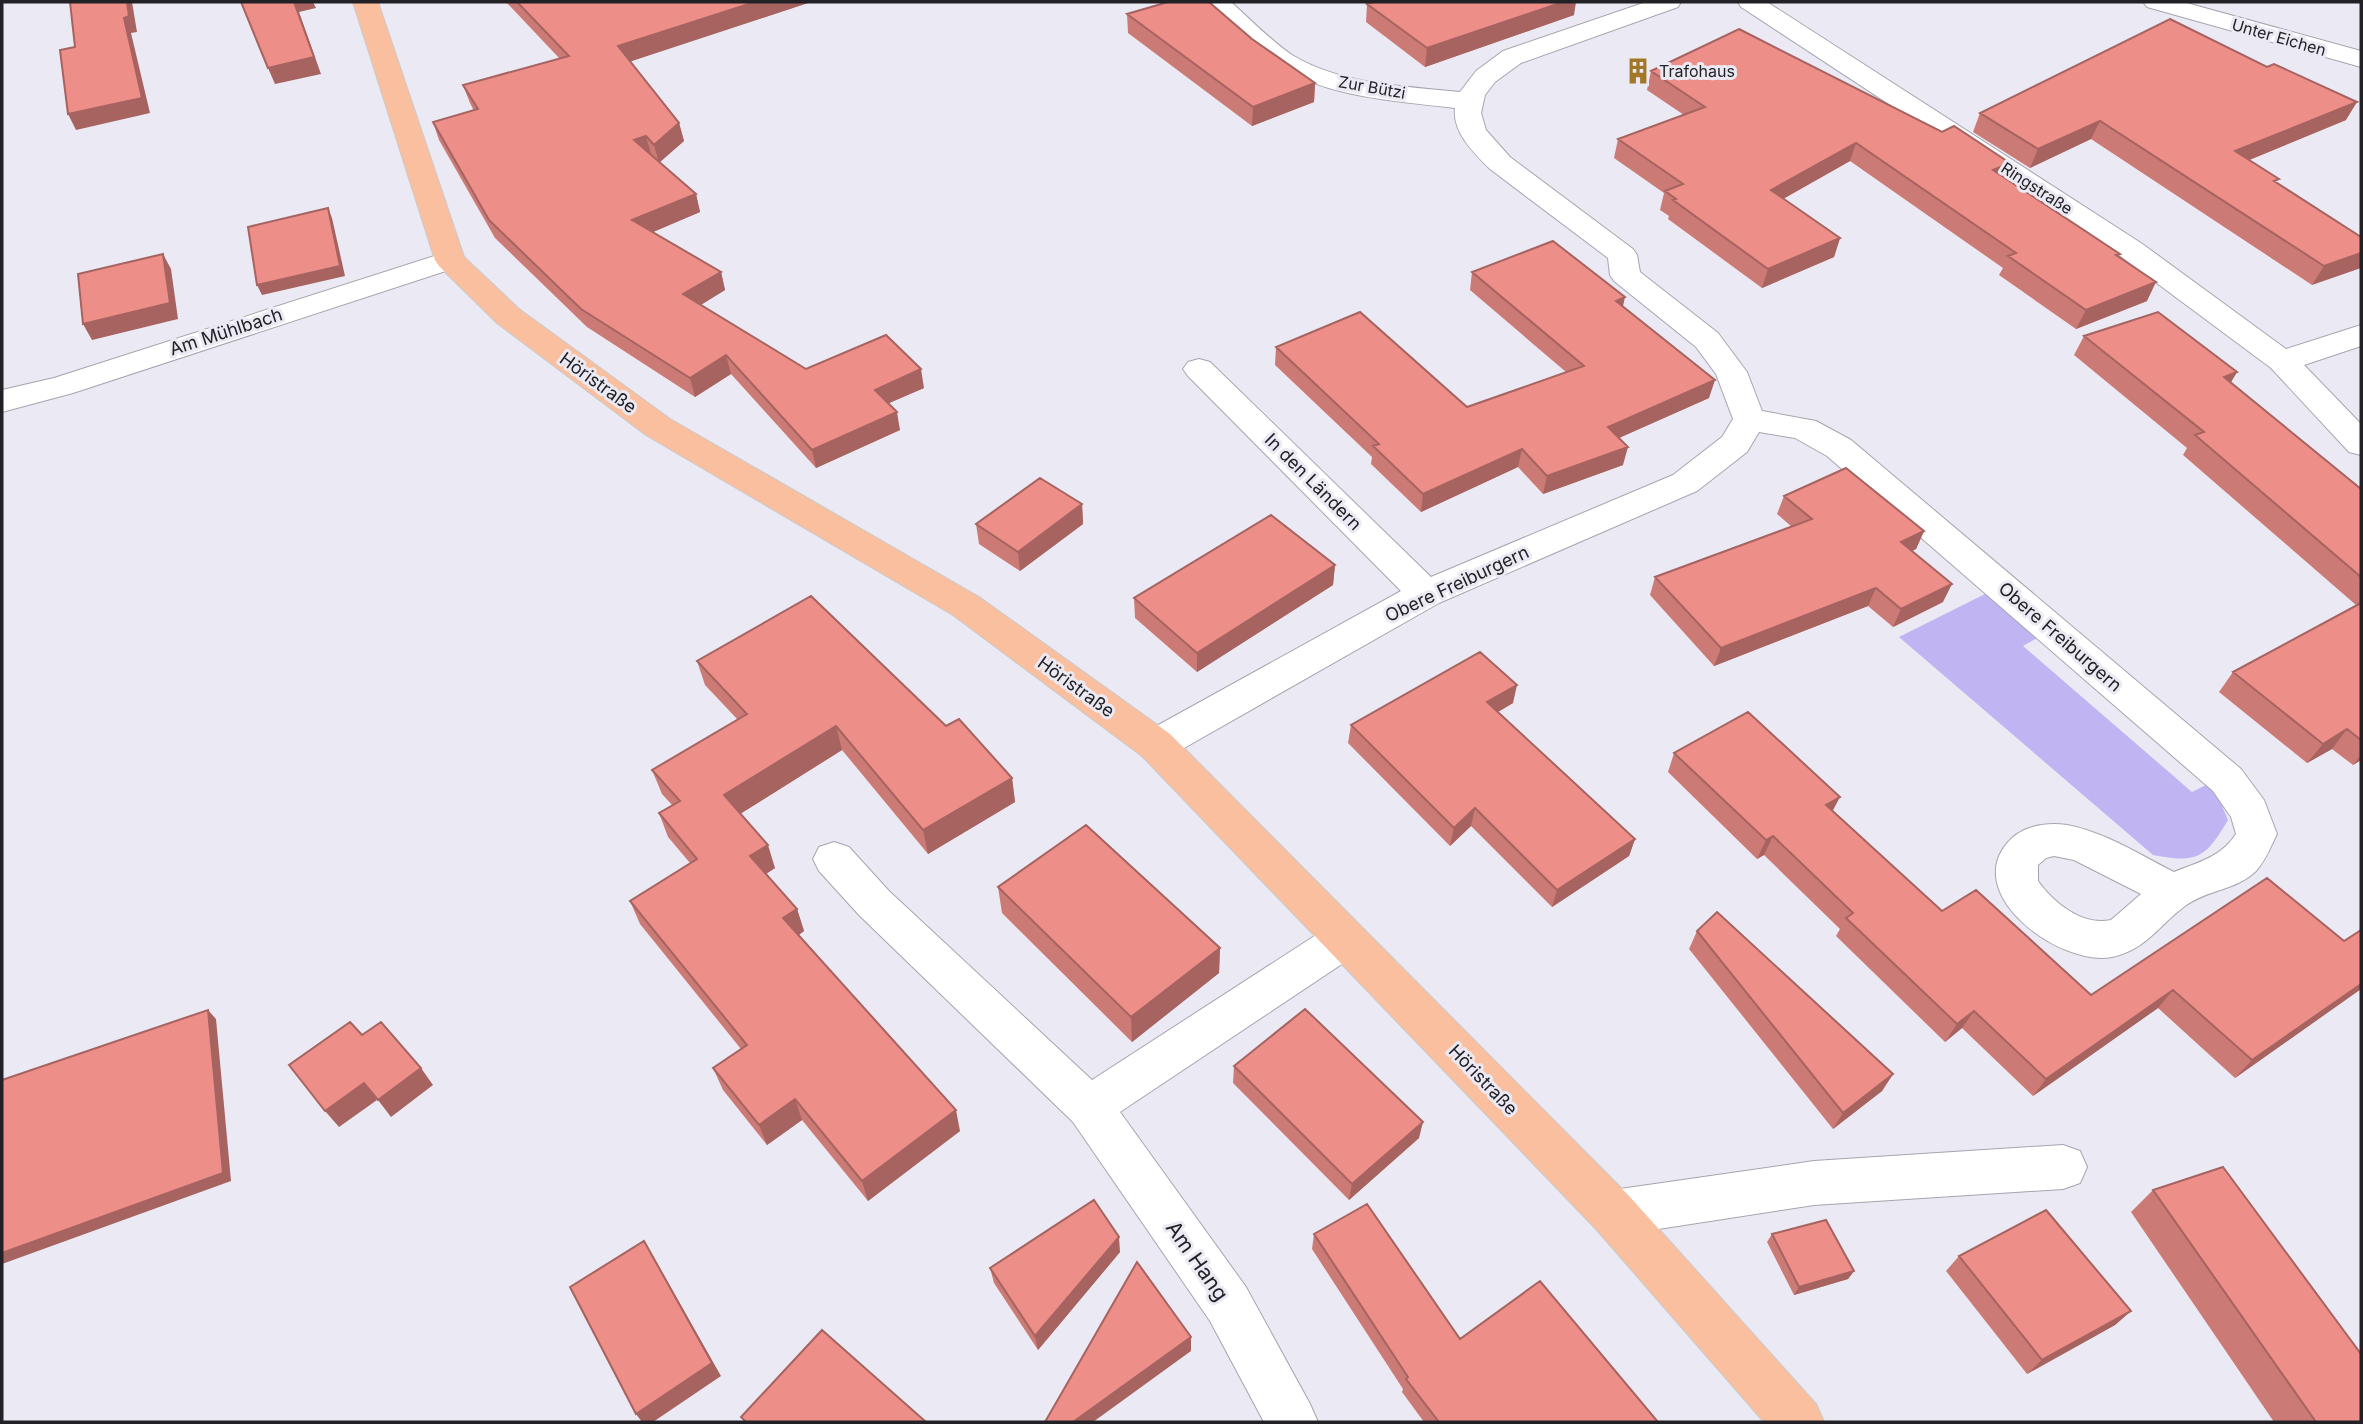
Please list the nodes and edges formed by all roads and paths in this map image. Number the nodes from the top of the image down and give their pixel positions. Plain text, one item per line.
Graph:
1 (365, 2) edge
2 (1217, 2) edge
3 (1669, 2) edge
4 (1750, 2) edge
5 (2156, 2) edge
6 (2361, 59) edge
7 (1468, 101) junction
8 (450, 260) junction
9 (2361, 335) edge
10 (2282, 361) junction
11 (1199, 369) dead end
12 (2, 401) edge
13 (1749, 419) junction
14 (2361, 443) edge
15 (1426, 594) junction
16 (1156, 745) junction
17 (834, 859) dead end
18 (2175, 890) dead end
19 (1345, 939) junction
20 (1089, 1107) junction
21 (2063, 1167) dead end
22 (1614, 1213) junction
23 (1292, 1422) edge
24 (1798, 1422) edge

1 - 8 main road, Höristraße
2 - 7 street, Zur Bützi
3 - 7 street
4 - 10 street, Ringstraße
5 - 6 street, Unter Eichen
7 - 13 street
8 - 12 street, Am Mühlbach
8 - 16 main road, Höristraße
9 - 10 street
10 - 14 street, Ringstraße
11 - 15 street, In den Ländern
13 - 15 street, Obere Freiburgern
13 - 18 street, Obere Freiburgern
15 - 16 street, Obere Freiburgern
16 - 19 main road, Höristraße
17 - 20 street, Am Hang
19 - 20 street
19 - 22 main road, Höristraße
20 - 23 street, Am Hang
21 - 22 street
22 - 24 main road, Höristraße

